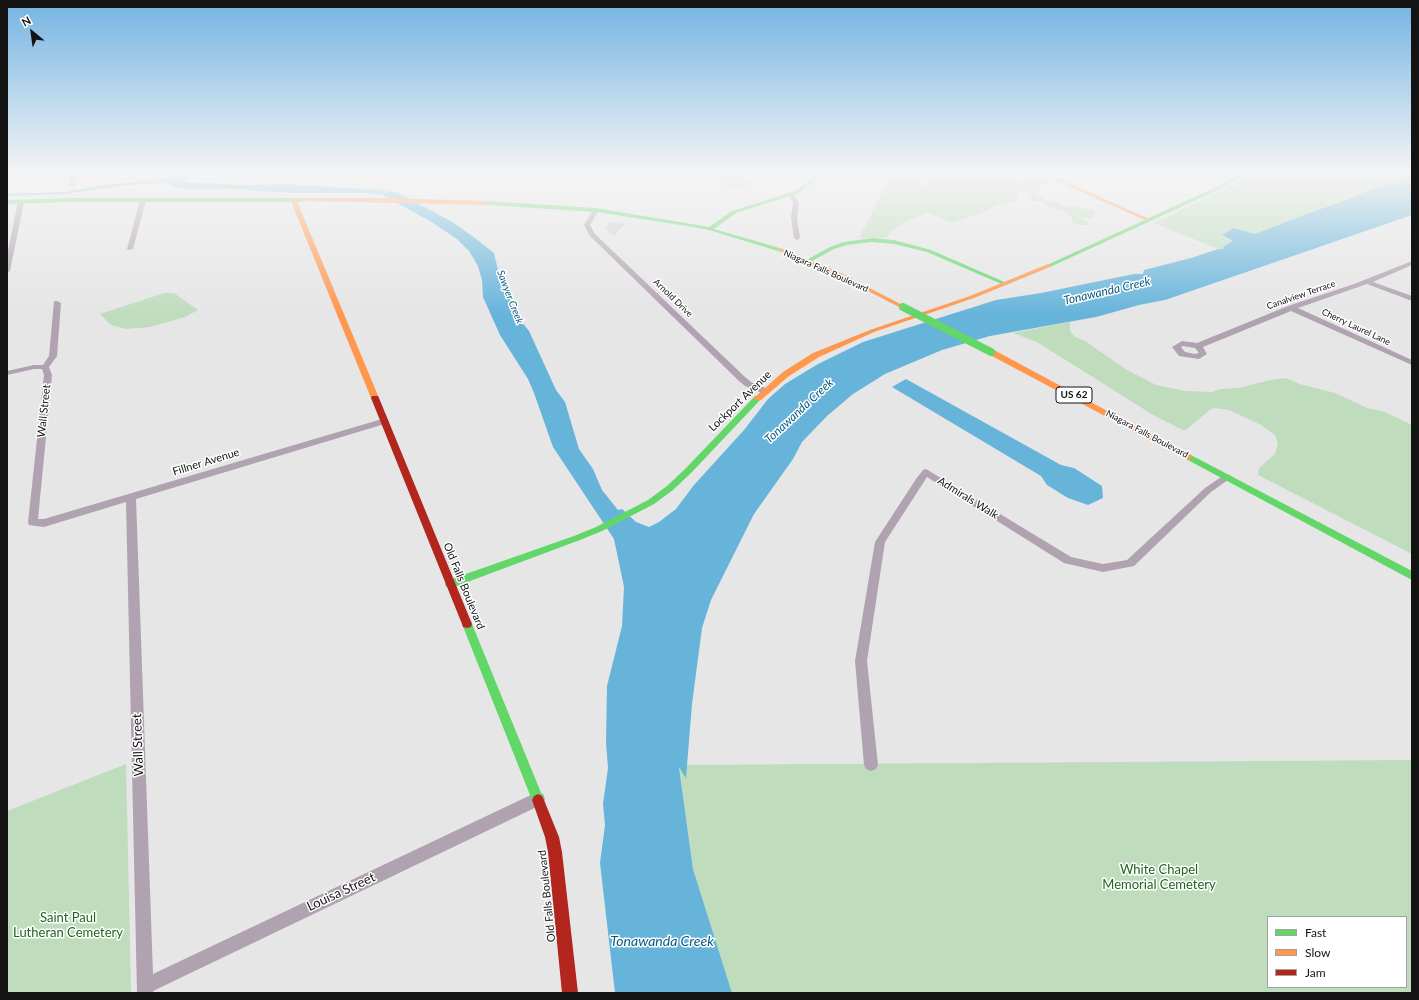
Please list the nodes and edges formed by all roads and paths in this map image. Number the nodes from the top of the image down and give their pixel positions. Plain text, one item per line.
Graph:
1 (17, 221) edge
2 (138, 221) edge
3 (302, 221) edge
4 (590, 221) edge
5 (666, 221) edge
6 (722, 221) edge
7 (795, 221) edge
8 (1148, 221) edge
9 (710, 229) junction
10 (797, 238) dead end
11 (130, 249) dead end
12 (808, 261) junction
13 (1412, 263) edge
14 (8, 264) edge
15 (7, 271) edge
16 (1368, 282) junction
17 (1006, 284) junction
18 (1412, 299) edge
19 (57, 303) dead end
20 (1291, 308) junction
21 (1198, 346) dead end
22 (1412, 363) edge
23 (45, 367) junction
24 (7, 373) edge
25 (765, 391) junction
26 (386, 421) junction
27 (1227, 477) junction
28 (131, 497) junction
29 (33, 522) joint
30 (1412, 576) edge
31 (450, 584) junction
32 (871, 765) dead end
33 (538, 799) junction
34 (145, 990) edge
35 (570, 993) edge

1 - 14 street
2 - 11 street
3 - 26 street, Old Falls Boulevard
4 - 25 street, Arnold Drive
5 - 9 street, Niagara Falls Boulevard / US 62
6 - 9 street
7 - 10 street
8 - 17 street, Lockport Avenue
9 - 12 street, Niagara Falls Boulevard / US 62
12 - 17 street
12 - 27 street, Niagara Falls Boulevard / US 62, bridge
13 - 16 street, Canalview Terrace
14 - 15 street
16 - 18 street
16 - 20 street, Canalview Terrace
17 - 25 street, Lockport Avenue
19 - 23 street
20 - 21 street, Canalview Terrace
20 - 22 street, Cherry Laurel Lane
23 - 24 street
23 - 29 street, Wall Street
25 - 31 street, Lockport Avenue
26 - 28 street, Fillner Avenue
26 - 31 street, Old Falls Boulevard
27 - 30 street, Niagara Falls Boulevard / US 62
27 - 32 street, Admirals Walk
28 - 29 street, Fillner Avenue
28 - 34 street, Wall Street
31 - 33 street, Old Falls Boulevard
33 - 34 street, Louisa Street
33 - 35 street, Old Falls Boulevard

